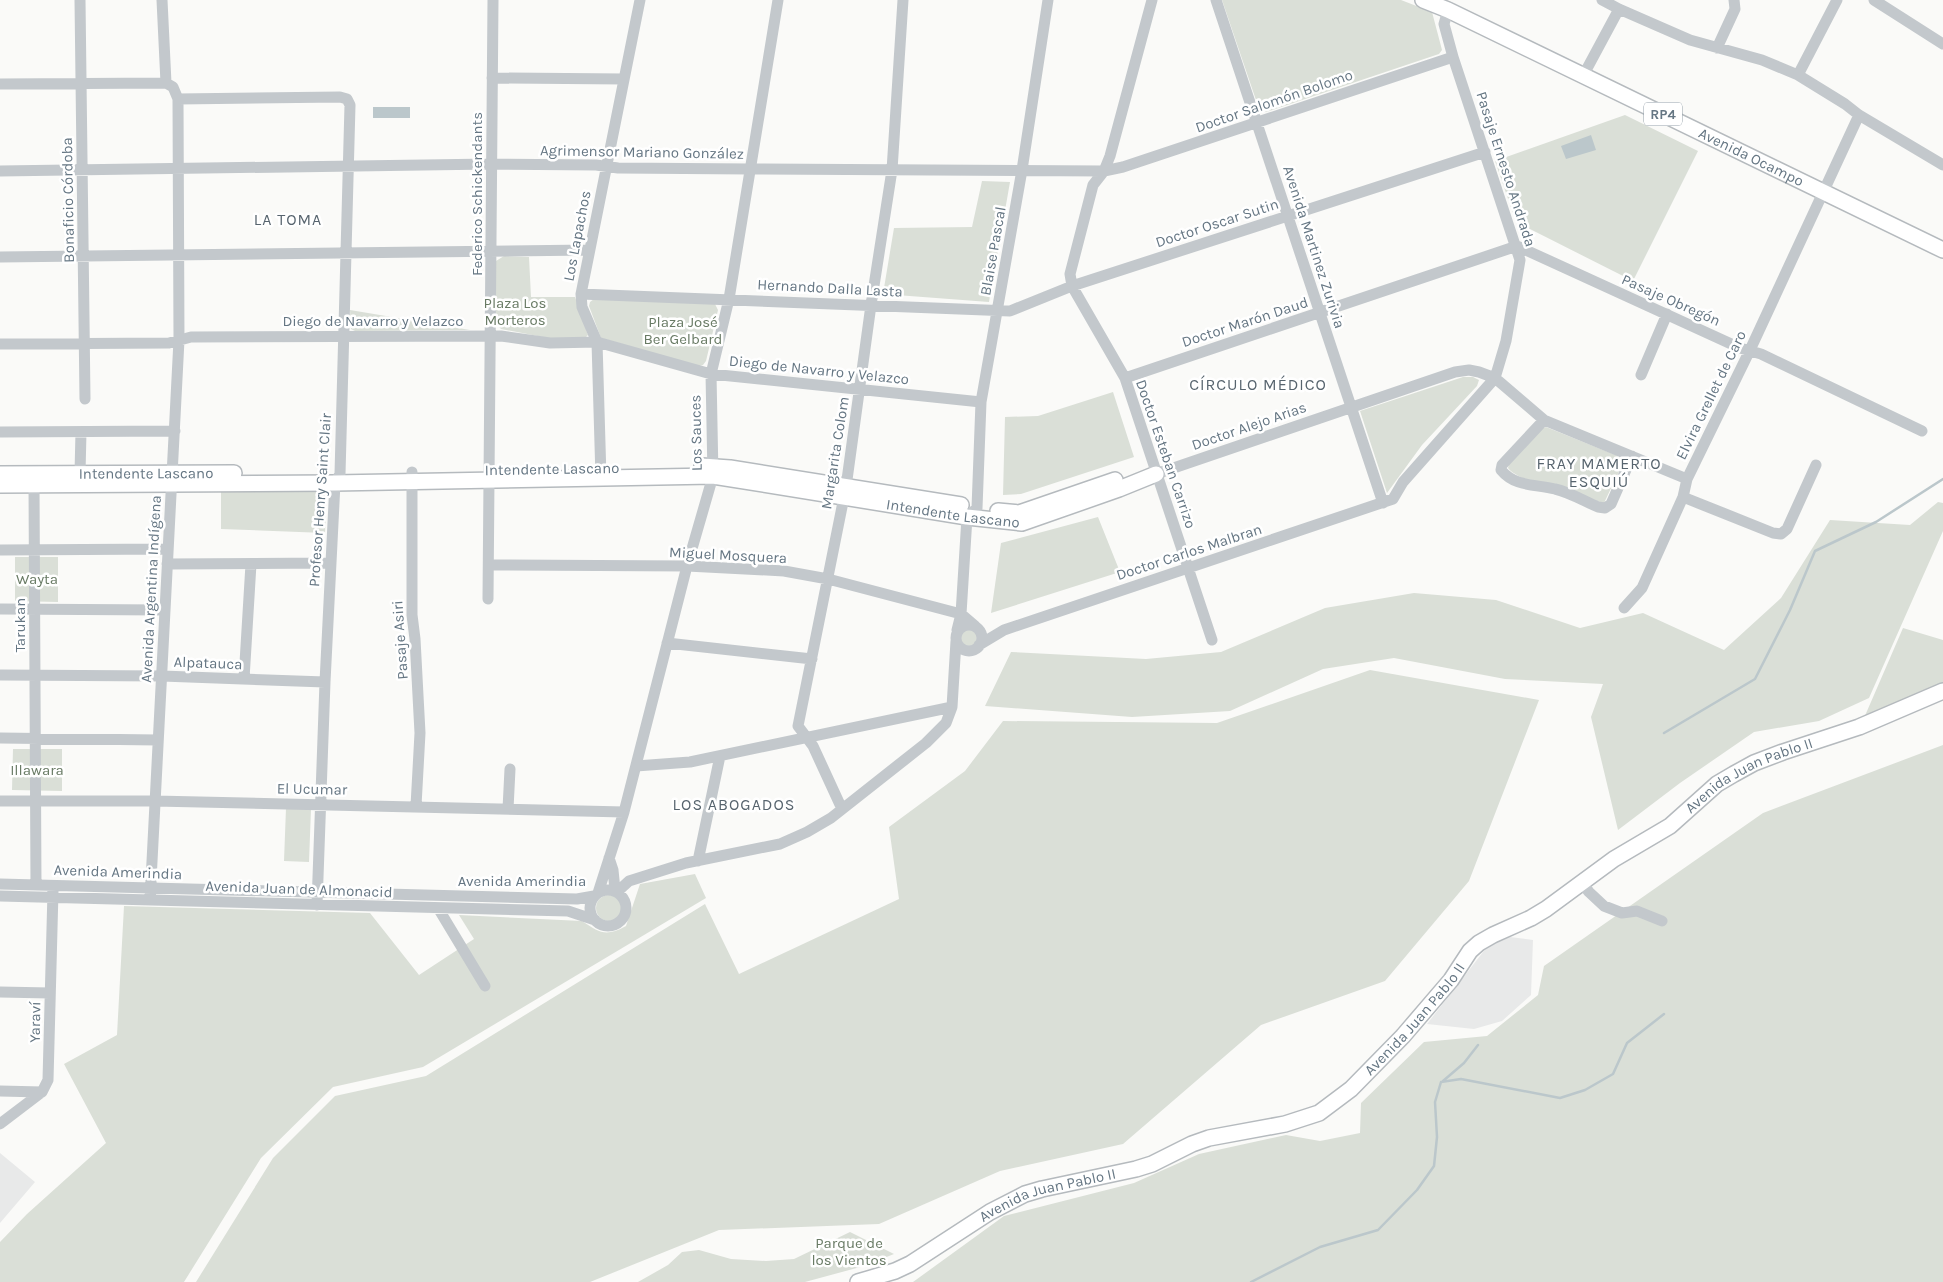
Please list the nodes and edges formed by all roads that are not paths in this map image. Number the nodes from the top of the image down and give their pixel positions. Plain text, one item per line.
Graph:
1 (80, 0) edge
2 (162, 0) edge
3 (493, 0) edge
4 (640, 0) edge
5 (778, 0) edge
6 (903, 0) edge
7 (1048, 0) edge
8 (1152, 0) edge
9 (1216, 0) edge
10 (1423, 0) edge
11 (1602, 0) edge
12 (1734, 0) edge
13 (1837, 0) edge
14 (1874, 0) edge
15 (1618, 9) junction
16 (1448, 10) junction
17 (1943, 44) edge
18 (1718, 48) junction
19 (1453, 57) junction
20 (1798, 75) junction
21 (1583, 76) junction
22 (492, 78) junction
23 (624, 80) junction
24 (166, 82) junction
25 (82, 83) junction
26 (0, 84) edge
27 (178, 99) junction
28 (1858, 115) junction
29 (1257, 123) junction
30 (1485, 152) junction
31 (491, 164) junction
32 (1943, 165) edge
33 (607, 166) junction
34 (348, 167) junction
35 (179, 169) junction
36 (750, 169) junction
37 (82, 170) junction
38 (892, 170) junction
39 (1022, 170) junction
40 (0, 171) edge
41 (1104, 171) junction
42 (1822, 192) junction
43 (1288, 216) junction
44 (1517, 246) junction
45 (589, 250) junction
46 (1943, 250) edge
47 (492, 251) junction
48 (347, 252) junction
49 (179, 254) junction
50 (84, 256) junction
51 (0, 257) edge
52 (1072, 286) junction
53 (581, 294) junction
54 (729, 299) junction
55 (871, 305) junction
56 (998, 311) junction
57 (1321, 313) junction
58 (1666, 314) junction
59 (344, 336) junction
60 (491, 336) junction
61 (179, 340) junction
62 (597, 342) junction
63 (84, 343) junction
64 (0, 344) edge
65 (1750, 350) junction
66 (711, 374) junction
67 (1641, 375) dead end
68 (1125, 378) junction
69 (1495, 378) junction
70 (860, 389) junction
71 (85, 399) dead end
72 (981, 402) junction
73 (1351, 408) junction
74 (1544, 420) junction
75 (175, 431) junction
76 (1922, 431) dead end
77 (0, 432) edge
78 (81, 432) junction
79 (1632, 456) junction
80 (1816, 465) dead end
81 (713, 471) junction
82 (80, 473) junction
83 (601, 473) junction
84 (0, 474) edge
85 (1156, 474) junction
86 (489, 475) junction
87 (412, 477) junction
88 (172, 478) junction
89 (337, 479) junction
90 (1688, 479) junction
91 (34, 484) junction
92 (0, 485) edge
93 (845, 492) junction
94 (1683, 497) junction
95 (1383, 504) junction
96 (972, 512) junction
97 (168, 548) junction
98 (0, 550) edge
99 (34, 550) junction
100 (330, 563) junction
101 (167, 564) junction
102 (251, 564) junction
103 (489, 565) junction
104 (687, 566) junction
105 (1189, 568) junction
106 (828, 578) junction
107 (488, 599) dead end
108 (34, 608) junction
109 (1624, 608) dead end
110 (0, 609) edge
111 (165, 610) junction
112 (961, 614) junction
113 (977, 629) junction
114 (1004, 630) junction
115 (957, 636) junction
116 (1212, 640) dead end
117 (667, 644) junction
118 (976, 648) junction
119 (812, 659) junction
120 (956, 671) junction
121 (0, 675) edge
122 (35, 675) junction
123 (162, 676) junction
124 (244, 679) junction
125 (325, 682) junction
126 (1943, 691) edge
127 (952, 707) junction
128 (806, 737) junction
129 (0, 738) edge
130 (36, 738) junction
131 (158, 740) junction
132 (720, 756) junction
133 (636, 766) junction
134 (510, 769) dead end
135 (0, 801) edge
136 (36, 801) junction
137 (155, 801) junction
138 (321, 804) junction
139 (416, 806) junction
140 (508, 809) junction
141 (842, 809) junction
142 (624, 812) junction
143 (609, 858) junction
144 (698, 861) junction
145 (638, 878) junction
146 (1582, 882) junction
147 (0, 884) edge
148 (36, 885) junction
149 (53, 886) junction
150 (616, 891) junction
151 (151, 894) junction
152 (596, 895) junction
153 (0, 896) edge
154 (53, 898) junction
155 (317, 899) junction
156 (626, 905) junction
157 (438, 908) junction
158 (595, 920) junction
159 (1662, 921) dead end
160 (485, 986) dead end
161 (0, 992) edge
162 (50, 993) junction
163 (0, 1091) edge
164 (42, 1092) junction
165 (0, 1124) edge
166 (858, 1282) edge

1 - 25 street, Bonaficio Córdoba
2 - 24 street
3 - 22 street, Federico Schickendants
4 - 23 street, Los Lapachos
5 - 36 street, Los Sauces
6 - 38 street, Margarita Colom
7 - 39 street, Blaise Pascal
8 - 41 street
9 - 29 street, Avenida Martinez Zurivia
10 - 16 main road, Avenida Ocampo / RP4
11 - 15 street
12 - 18 street
13 - 20 street
14 - 17 street
15 - 18 street
15 - 21 street
16 - 19 street, Pasaje Ernesto Andrada
16 - 21 main road, Avenida Ocampo / RP4
18 - 20 street
19 - 29 street, Doctor Salomón Bolomo
19 - 30 street, Pasaje Ernesto Andrada
20 - 28 street
21 - 42 main road, Avenida Ocampo / RP4
22 - 23 street
22 - 31 street, Federico Schickendants
23 - 33 street, Los Lapachos
24 - 25 street
24 - 27 street
25 - 26 street
25 - 37 street, Bonaficio Córdoba
27 - 34 street, Profesor Henry Saint Clair
27 - 35 street, Avenida Argentina Indígena
28 - 32 street
28 - 42 street, Elvira Grellet de Caro
29 - 41 street, Doctor Salomón Bolomo
29 - 43 street, Avenida Martinez Zurivia
30 - 43 street, Doctor Oscar Sutin
30 - 44 street, Pasaje Ernesto Andrada
31 - 33 street, Agrimensor Mariano González
31 - 34 street, Agrimensor Mariano González
31 - 47 street, Federico Schickendants
33 - 36 street, Agrimensor Mariano González
33 - 45 street, Los Lapachos
34 - 35 street, Agrimensor Mariano González
34 - 48 street, Profesor Henry Saint Clair
35 - 37 street, Agrimensor Mariano González
35 - 49 street, Avenida Argentina Indígena
36 - 38 street, Agrimensor Mariano González
36 - 54 street, Los Sauces
37 - 40 street, Agrimensor Mariano González
37 - 50 street, Bonaficio Córdoba
38 - 39 street, Agrimensor Mariano González
38 - 55 street, Margarita Colom
39 - 41 street, Agrimensor Mariano González
39 - 56 street, Blaise Pascal
41 - 52 street
42 - 46 main road, Avenida Ocampo / RP4
42 - 65 street, Elvira Grellet de Caro
43 - 52 street, Doctor Oscar Sutin
43 - 57 street, Avenida Martinez Zurivia
44 - 57 street, Doctor Marón Daud
44 - 58 street, Pasaje Obregón
44 - 69 street, Pasaje Ernesto Andrada
45 - 47 street
45 - 53 street, Los Lapachos
47 - 48 street
47 - 60 street, Federico Schickendants
48 - 49 street
48 - 59 street, Profesor Henry Saint Clair
49 - 50 street
49 - 61 street, Avenida Argentina Indígena
50 - 51 street
50 - 63 street, Bonaficio Córdoba
52 - 56 street, Hernando Dalla Lasta
52 - 68 street, Doctor Esteban Carrizo
53 - 54 street, Hernando Dalla Lasta
53 - 62 street, Los Lapachos
54 - 55 street, Hernando Dalla Lasta
54 - 66 street, Los Sauces
55 - 56 street, Hernando Dalla Lasta
55 - 70 street, Margarita Colom
56 - 72 street, Blaise Pascal
57 - 68 street, Doctor Marón Daud
57 - 73 street, Avenida Martinez Zurivia
58 - 65 street, Pasaje Obregón
58 - 67 street
59 - 60 street, Diego de Navarro y Velazco
59 - 61 street, Diego de Navarro y Velazco
59 - 89 street, Profesor Henry Saint Clair
60 - 62 street, Diego de Navarro y Velazco
60 - 86 street, Federico Schickendants
61 - 63 street, Diego de Navarro y Velazco
61 - 75 street, Avenida Argentina Indígena
62 - 66 street, Diego de Navarro y Velazco
62 - 83 street, Los Lapachos
63 - 64 street, Diego de Navarro y Velazco
63 - 71 street, Bonaficio Córdoba
65 - 76 street, Pasaje Obregón
65 - 90 street, Elvira Grellet de Caro
66 - 70 street, Diego de Navarro y Velazco
66 - 81 street, Los Sauces
68 - 85 street, Doctor Esteban Carrizo
69 - 73 street, Doctor Alejo Arias
69 - 74 street
69 - 95 street, Pasaje Ernesto Andrada
70 - 72 street, Diego de Navarro y Velazco
70 - 93 street, Margarita Colom
72 - 96 street, Blaise Pascal
73 - 85 street, Doctor Alejo Arias
73 - 95 street, Avenida Martinez Zurivia
74 - 79 street
74 - 79 street
75 - 78 street
75 - 88 street, Avenida Argentina Indígena
77 - 78 street
78 - 82 street
79 - 90 street
80 - 94 street
81 - 83 main road, Intendente Lascano
81 - 93 main road, Intendente Lascano
81 - 104 street, Los Sauces
82 - 84 main road, Intendente Lascano
82 - 88 main road, Intendente Lascano
83 - 86 main road, Intendente Lascano
85 - 96 main road, Intendente Lascano
85 - 105 street, Doctor Esteban Carrizo
86 - 87 main road, Intendente Lascano
86 - 103 street, Federico Schickendants
87 - 89 main road, Intendente Lascano
87 - 139 street, Pasaje Asiri
88 - 89 main road, Intendente Lascano
88 - 91 main road, Intendente Lascano
88 - 97 street, Avenida Argentina Indígena
89 - 100 street, Profesor Henry Saint Clair
90 - 94 street, Elvira Grellet de Caro
91 - 92 main road, Intendente Lascano
91 - 99 street, Tarukan
93 - 96 main road, Intendente Lascano
93 - 106 street, Margarita Colom
94 - 109 street, Elvira Grellet de Caro
95 - 105 street, Doctor Carlos Malbran
96 - 112 street
97 - 99 street
97 - 101 street, Avenida Argentina Indígena
98 - 99 street
99 - 108 street, Tarukan
100 - 102 street
100 - 125 street, Profesor Henry Saint Clair
101 - 102 street
101 - 111 street, Avenida Argentina Indígena
102 - 124 street
103 - 104 street, Miguel Mosquera
103 - 107 street, Federico Schickendants
104 - 106 street, Miguel Mosquera
104 - 117 street, Los Sauces
105 - 114 street, Doctor Carlos Malbran
105 - 116 street, Doctor Esteban Carrizo
106 - 112 street, Miguel Mosquera
106 - 119 street, Margarita Colom
108 - 110 street
108 - 111 street
108 - 122 street, Tarukan
111 - 123 street, Avenida Argentina Indígena
112 - 113 street
112 - 115 street
113 - 114 street, Doctor Carlos Malbran
113 - 115 street
113 - 118 street
114 - 118 street, Doctor Carlos Malbran
115 - 118 street
115 - 120 street
117 - 119 street
117 - 133 street, Los Sauces
118 - 120 street
119 - 128 street, Margarita Colom
120 - 127 street
121 - 122 street, Alpatauca
122 - 123 street, Alpatauca
122 - 130 street
123 - 124 street, Alpatauca
123 - 131 street, Avenida Argentina Indígena
124 - 125 street, Alpatauca
125 - 138 street, Profesor Henry Saint Clair
126 - 146 main road, Avenida Juan Pablo II
127 - 128 street
127 - 141 street
128 - 132 street
128 - 141 street, Margarita Colom
129 - 130 street
130 - 131 street
130 - 136 street
131 - 137 street, Avenida Argentina Indígena
132 - 133 street
132 - 144 street
133 - 142 street, Los Sauces
134 - 140 street
135 - 136 street, El Ucumar
136 - 137 street, El Ucumar
136 - 148 street
137 - 138 street, El Ucumar
137 - 151 street, Avenida Argentina Indígena
138 - 139 street, El Ucumar
138 - 155 street, Profesor Henry Saint Clair
139 - 140 street, El Ucumar
140 - 142 street, El Ucumar
141 - 144 street
142 - 143 street, Los Sauces
143 - 150 street
143 - 152 street, Los Sauces
144 - 145 street
145 - 150 street
145 - 156 street
146 - 159 street
146 - 166 main road, Avenida Juan Pablo II
147 - 148 street, Avenida Amerindia
148 - 149 street, Avenida Amerindia
149 - 151 street, Avenida Amerindia
149 - 154 street, Yaraví
150 - 152 street
150 - 156 street
151 - 154 street
151 - 155 street, Avenida Amerindia
152 - 155 street, Avenida Amerindia
152 - 158 street
153 - 154 street
154 - 162 street, Yaraví
155 - 157 street, Avenida Juan de Almonacid
156 - 158 street
157 - 158 street, Avenida Juan de Almonacid
157 - 160 street
161 - 162 street
162 - 164 street, Yaraví
163 - 164 street
164 - 165 street

